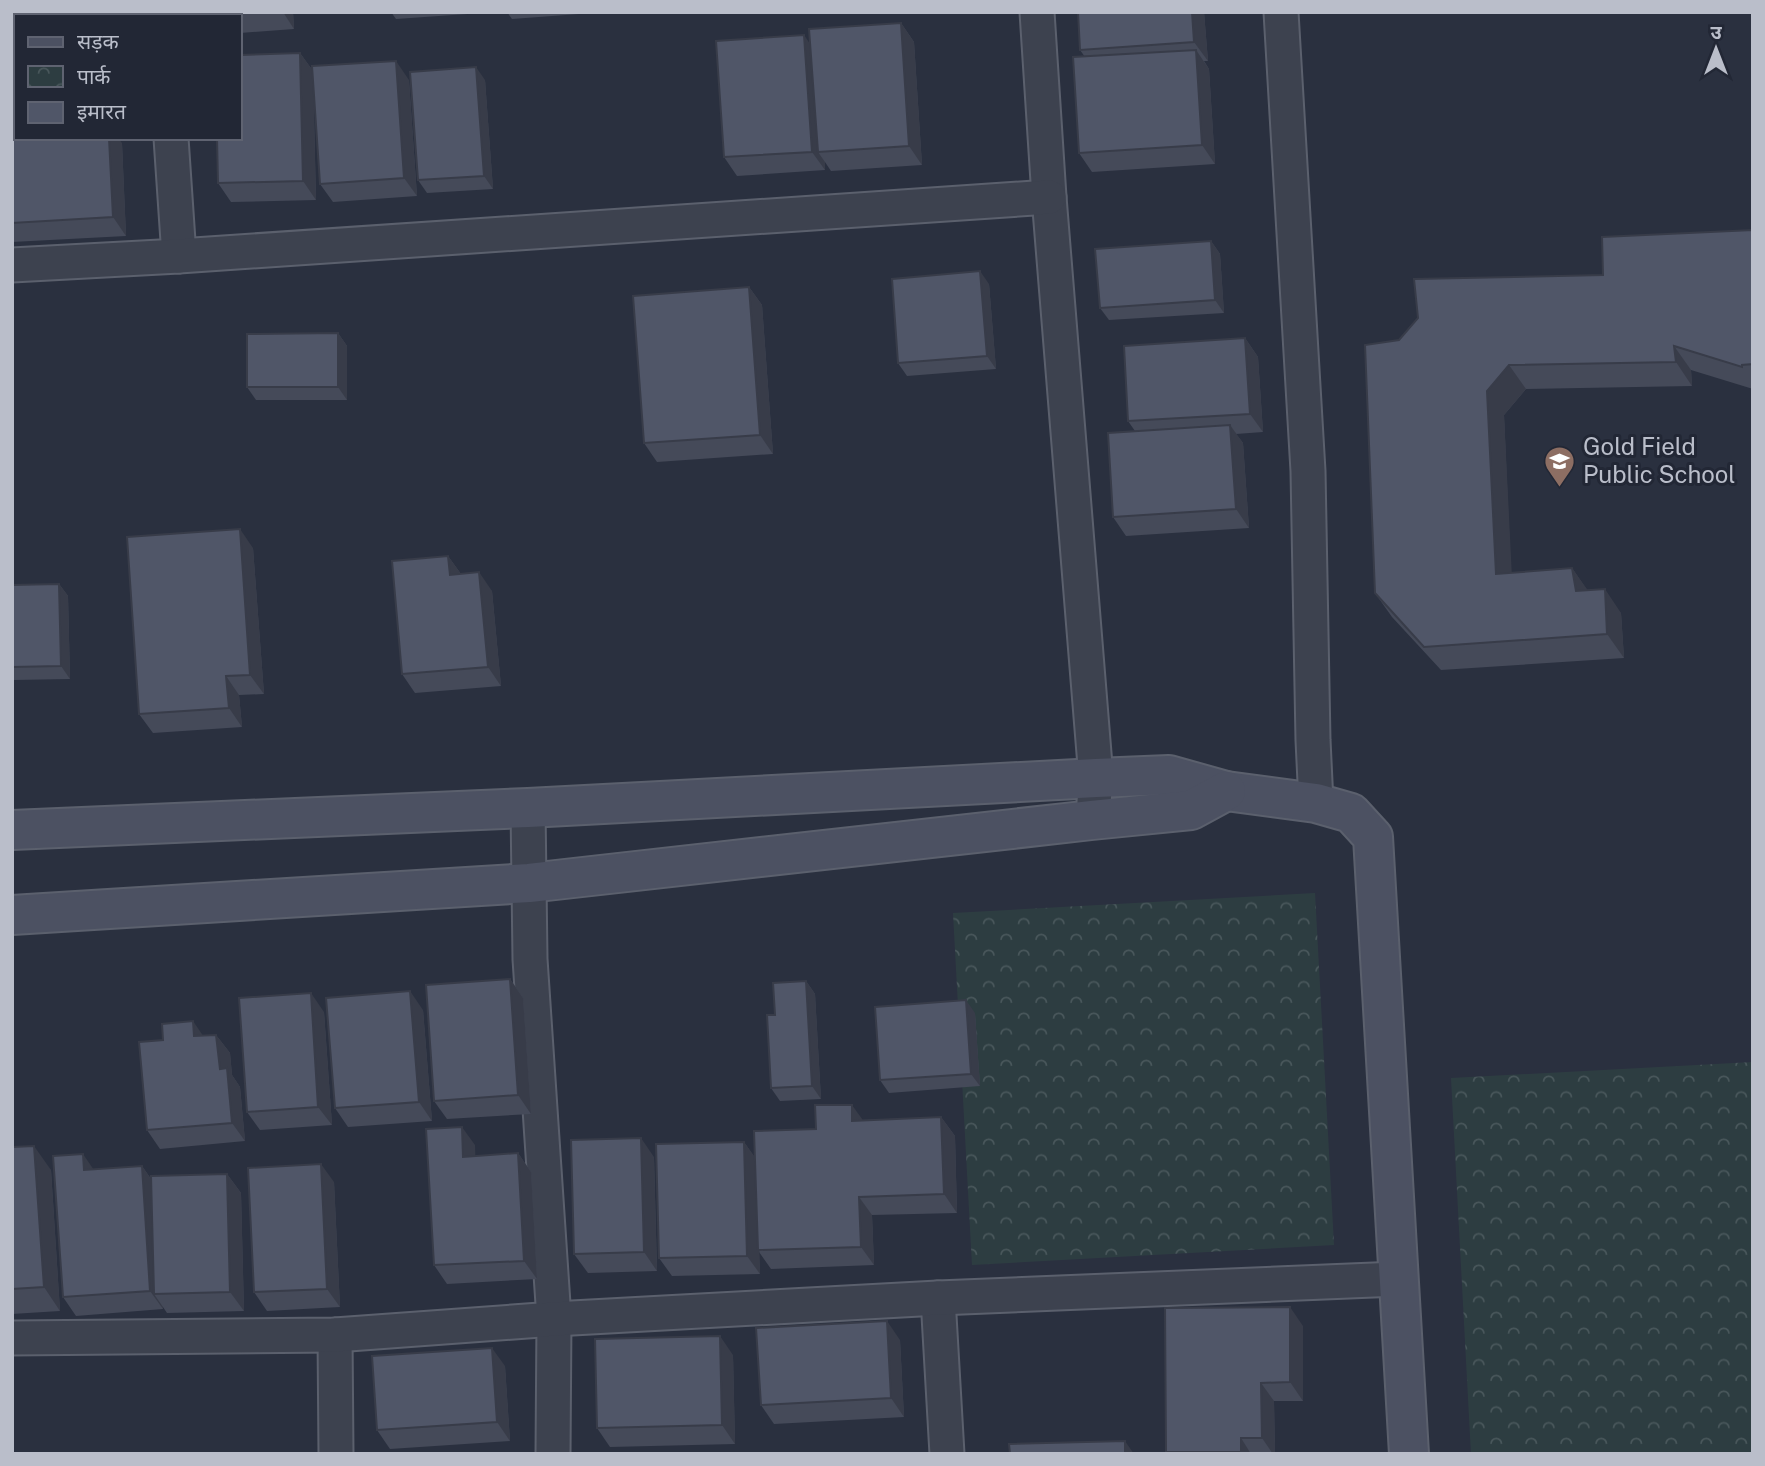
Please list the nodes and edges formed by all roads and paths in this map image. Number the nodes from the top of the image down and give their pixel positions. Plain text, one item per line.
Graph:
1 (1037, 12) edge
2 (1281, 12) edge
3 (171, 140) edge
4 (1049, 197) junction
5 (179, 256) junction
6 (12, 265) edge
7 (1096, 778) junction
8 (1226, 791) junction
9 (1316, 803) junction
10 (528, 808) junction
11 (1092, 820) junction
12 (12, 830) edge
13 (529, 883) junction
14 (12, 915) edge
15 (1398, 1279) junction
16 (938, 1298) junction
17 (554, 1319) junction
18 (335, 1335) junction
19 (12, 1338) edge
20 (336, 1454) edge
21 (553, 1454) edge
22 (947, 1454) edge
23 (1409, 1454) edge

1 - 4 street
2 - 9 street
3 - 5 street
4 - 5 street
4 - 7 street
5 - 6 street
7 - 8 street
7 - 10 street
7 - 11 street
8 - 9 street
8 - 11 street
9 - 15 street
10 - 12 street
10 - 13 street
11 - 13 street
13 - 14 street
13 - 17 street
15 - 16 street
15 - 23 street
16 - 17 street
16 - 22 street
17 - 18 street
17 - 21 street
18 - 19 street
18 - 20 street

